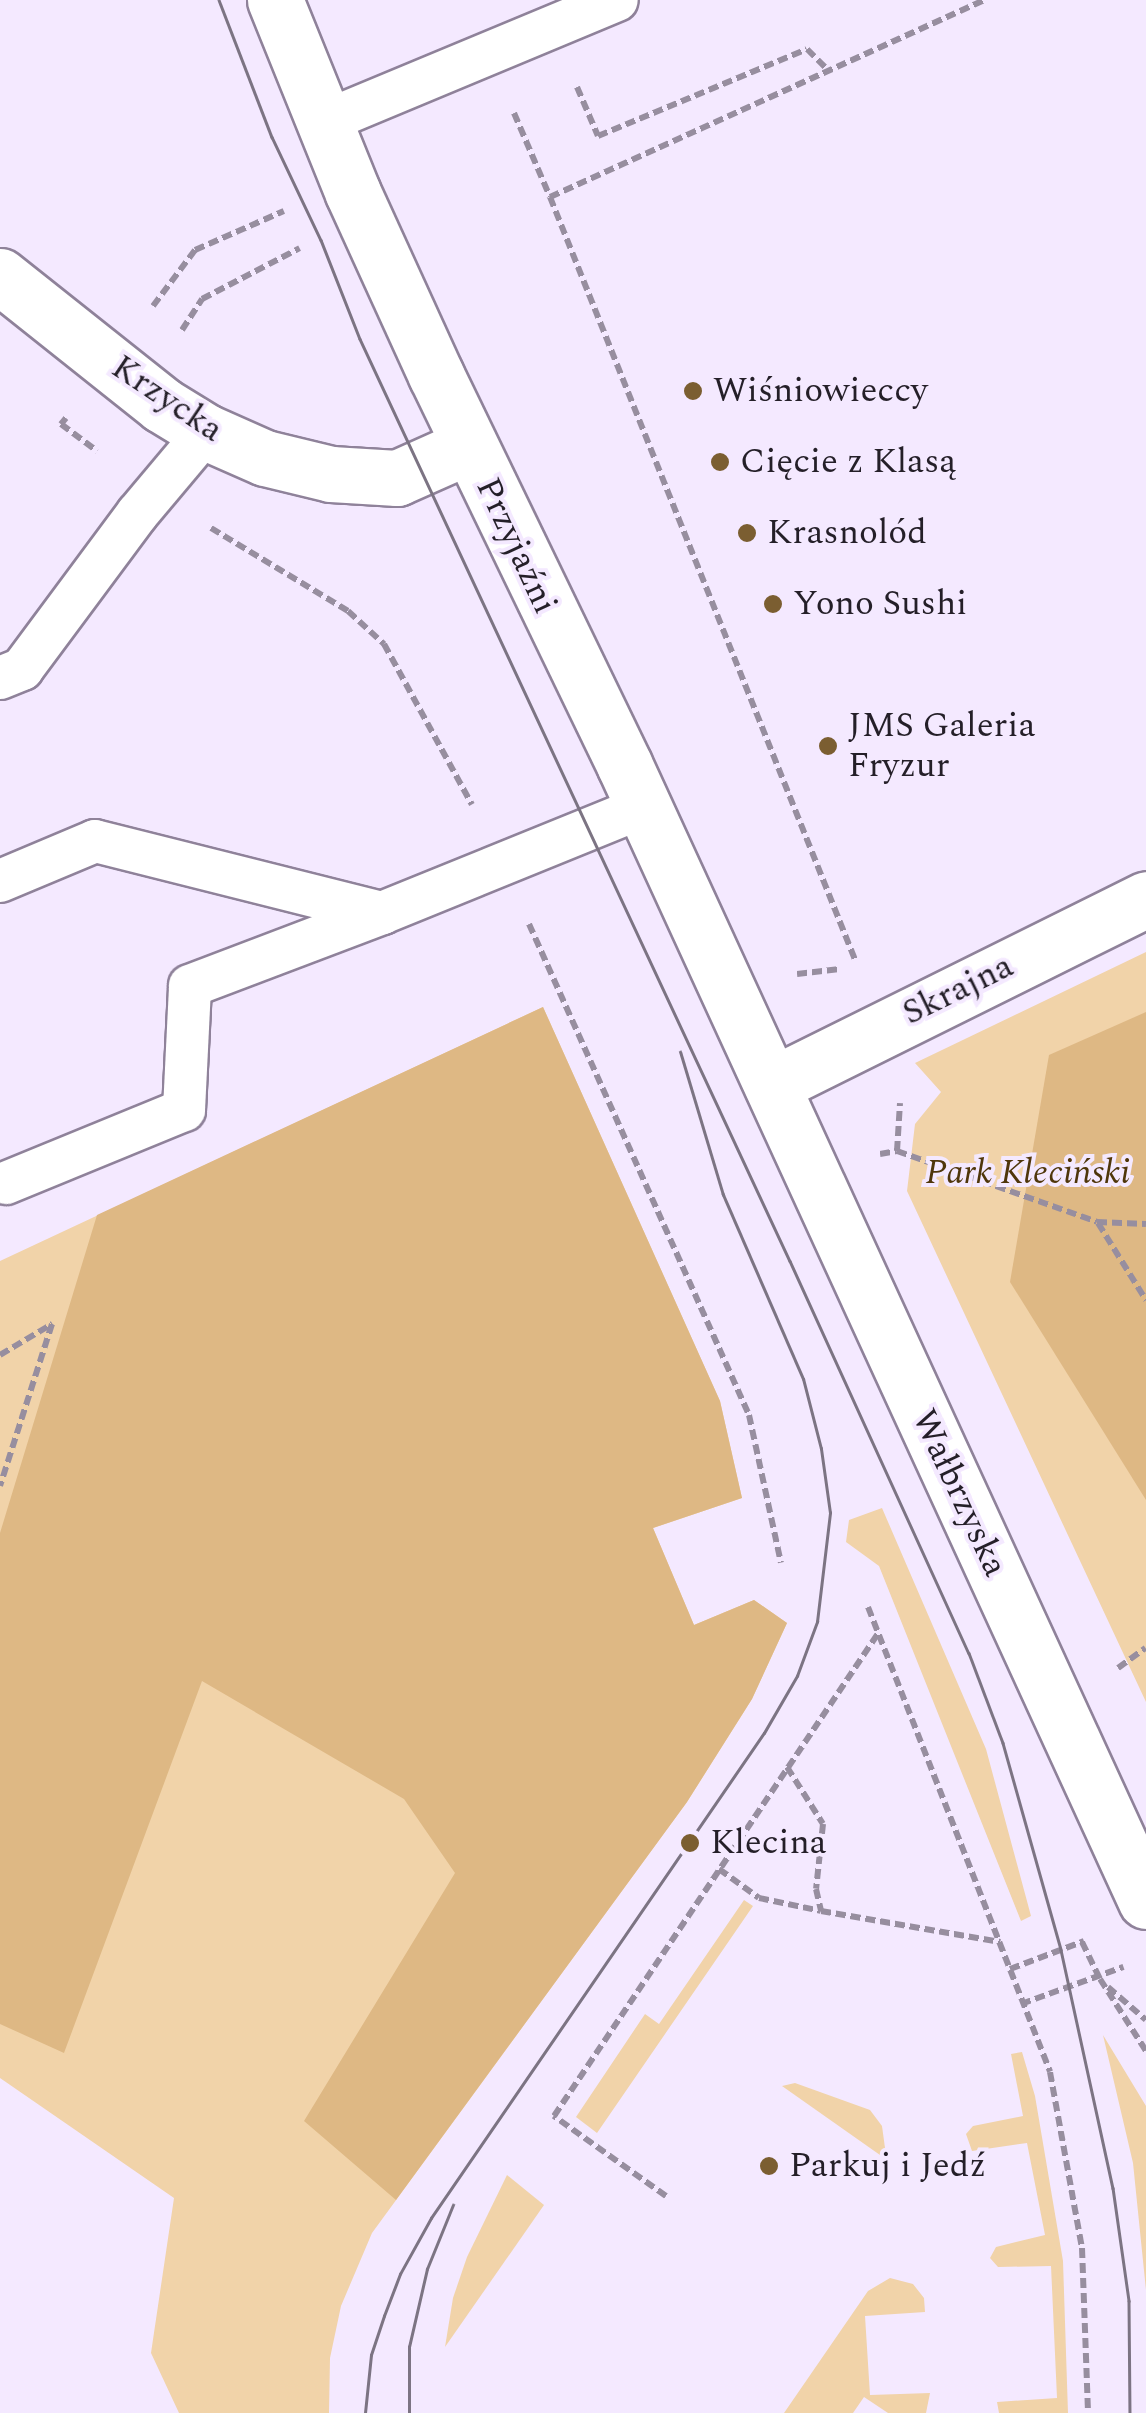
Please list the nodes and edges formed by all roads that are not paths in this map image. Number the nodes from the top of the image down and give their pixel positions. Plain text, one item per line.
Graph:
1 (275, 0) edge
2 (617, 0) edge
3 (324, 122) junction
4 (0, 276) edge
5 (206, 432) junction
6 (469, 446) junction
7 (0, 678) edge
8 (644, 808) junction
9 (0, 881) edge
10 (1146, 899) edge
11 (382, 913) junction
12 (772, 1085) junction
13 (6, 1183) dead end
14 (1146, 1901) edge

1 - 3 street, Przyjaźni
2 - 3 lane
3 - 6 street, Przyjaźni
4 - 5 street, Krzycka
5 - 6 street, Krzycka
5 - 7 lane
6 - 8 street, Przyjaźni
8 - 11 lane
8 - 12 street, Przyjaźni
9 - 11 lane
10 - 12 street, Skrajna
11 - 13 lane
12 - 14 street, Wałbrzyska

